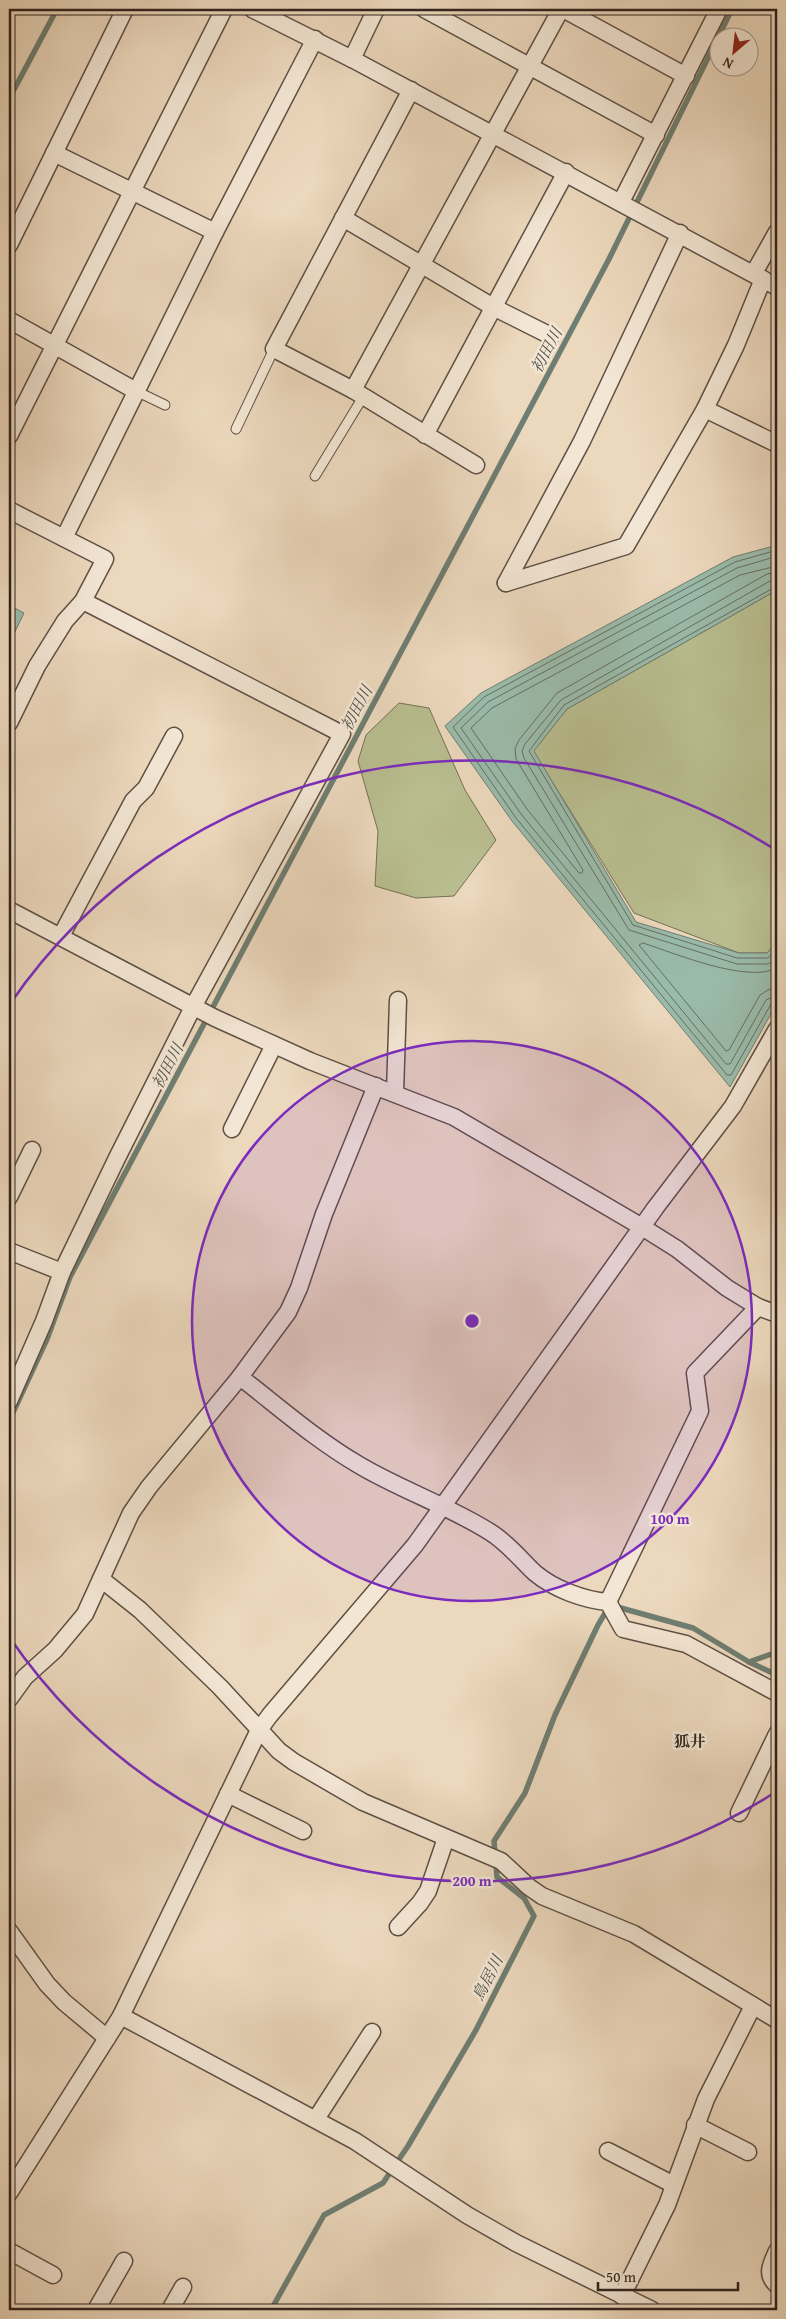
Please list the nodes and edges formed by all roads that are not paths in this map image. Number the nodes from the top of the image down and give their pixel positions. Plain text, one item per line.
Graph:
1 (124, 9) edge
2 (224, 9) edge
3 (252, 9) edge
4 (376, 9) edge
5 (424, 9) edge
6 (562, 9) edge
7 (719, 9) edge
8 (315, 39) junction
9 (352, 58) junction
10 (530, 66) junction
11 (686, 76) junction
12 (411, 90) junction
13 (494, 134) junction
14 (656, 135) junction
15 (54, 153) junction
16 (566, 172) junction
17 (133, 192) junction
18 (621, 202) junction
19 (343, 218) junction
20 (214, 232) junction
21 (777, 232) edge
22 (680, 234) junction
23 (9, 245) edge
24 (422, 266) junction
25 (765, 280) edge
26 (492, 307) junction
27 (9, 320) edge
28 (550, 336) dead end
29 (55, 345) junction
30 (274, 349) junction
31 (136, 391) junction
32 (358, 394) junction
33 (165, 405) dead end
34 (705, 408) junction
35 (236, 429) dead end
36 (424, 435) junction
37 (9, 436) edge
38 (777, 444) edge
39 (476, 465) dead end
40 (315, 476) dead end
41 (9, 510) edge
42 (64, 538) junction
43 (83, 601) junction
44 (9, 723) edge
45 (174, 736) dead end
46 (9, 910) edge
47 (61, 936) junction
48 (398, 1000) dead end
49 (193, 1007) junction
50 (777, 1029) edge
51 (274, 1045) junction
52 (376, 1086) junction
53 (395, 1093) junction
54 (232, 1129) dead end
55 (32, 1150) dead end
56 (9, 1196) edge
57 (642, 1227) junction
58 (9, 1251) edge
59 (62, 1272) junction
60 (758, 1307) junction
61 (777, 1314) edge
62 (240, 1376) junction
63 (9, 1401) edge
64 (443, 1507) junction
65 (102, 1579) junction
66 (608, 1602) junction
67 (777, 1693) edge
68 (9, 1699) edge
69 (259, 1730) junction
70 (777, 1734) edge
71 (228, 1794) junction
72 (739, 1813) dead end
73 (302, 1831) dead end
74 (446, 1838) junction
75 (398, 1927) dead end
76 (9, 1931) edge
77 (753, 2006) junction
78 (121, 2016) junction
79 (777, 2020) edge
80 (372, 2032) dead end
81 (107, 2038) junction
82 (316, 2119) junction
83 (695, 2125) junction
84 (608, 2151) dead end
85 (748, 2152) dead end
86 (15, 2170) edge
87 (674, 2185) junction
88 (9, 2193) edge
89 (9, 2251) edge
90 (777, 2252) edge
91 (124, 2261) dead end
92 (53, 2275) dead end
93 (777, 2285) edge
94 (183, 2286) dead end
95 (622, 2296) junction
96 (96, 2310) edge
97 (170, 2310) edge
98 (652, 2310) edge

1 - 15 street
2 - 17 street
3 - 8 street
4 - 9 street
5 - 10 street
6 - 10 street
6 - 11 street
7 - 11 street
8 - 9 street
8 - 20 street
9 - 12 street
10 - 13 street
10 - 14 street
11 - 14 street
12 - 13 street
12 - 19 street
13 - 16 street
13 - 24 street
14 - 18 street
15 - 17 street
15 - 23 street
16 - 18 street
16 - 26 street
17 - 20 street
17 - 29 street
18 - 22 street
19 - 24 street
19 - 30 street
20 - 31 street
21 - 25 street
22 - 25 street
22 - 34 street
24 - 26 street
24 - 32 street
25 - 34 street
26 - 28 street
26 - 36 street
27 - 29 street
29 - 31 street
29 - 37 street
30 - 32 street
30 - 35 lane
31 - 33 lane
31 - 42 street
32 - 36 street
32 - 40 lane
34 - 38 street
36 - 39 street
41 - 42 street
42 - 43 street
43 - 44 street
43 - 49 street
45 - 47 street
46 - 47 street
47 - 49 street
48 - 53 street
49 - 51 street
49 - 59 street
50 - 57 street
51 - 52 street
51 - 54 street
52 - 53 street
52 - 62 street
53 - 57 street
55 - 56 street
57 - 60 street
57 - 64 street
58 - 59 street
59 - 63 street
60 - 61 street
60 - 66 street
62 - 64 street
62 - 65 street
64 - 66 street
64 - 69 street
65 - 68 street
65 - 69 street
66 - 67 street
69 - 71 street
69 - 74 street
70 - 72 street
71 - 73 street
71 - 78 street
74 - 75 street
74 - 77 street
76 - 81 street
77 - 79 street
77 - 83 street
78 - 81 street
78 - 82 street
80 - 82 street
81 - 86 street
82 - 95 street
83 - 85 street
83 - 87 street
84 - 87 street
86 - 88 street
87 - 95 street
89 - 92 street
90 - 93 street
91 - 96 street
94 - 97 street
95 - 98 street

